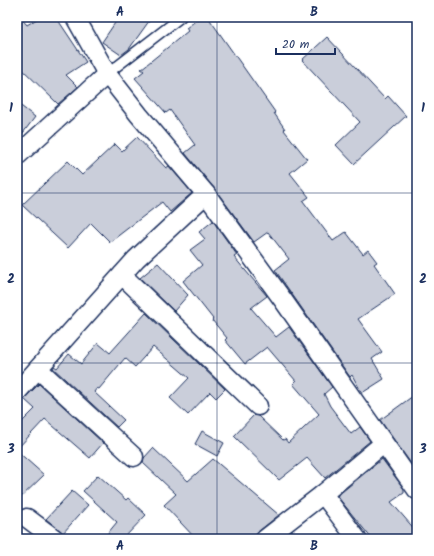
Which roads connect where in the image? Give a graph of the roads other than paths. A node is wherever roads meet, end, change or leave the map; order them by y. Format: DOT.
graph roads {
  1 [pos="75,17"];
  2 [pos="181,17"];
  3 [pos="108,74"];
  4 [pos="17,156"];
  5 [pos="206,194"];
  6 [pos="122,275"];
  7 [pos="38,369"];
  8 [pos="20,384"];
  9 [pos="258,406"];
  10 [pos="383,444"];
  11 [pos="134,457"];
  12 [pos="417,490"];
  13 [pos="323,494"];
  14 [pos="27,518"];
  15 [pos="55,539"];
  16 [pos="265,539"];
  17 [pos="357,539"];
  1 -- 3 [label="street"];
  2 -- 3 [label="lane"];
  3 -- 4 [label="street"];
  3 -- 5 [label="street"];
  5 -- 6 [label="street"];
  5 -- 10 [label="street"];
  6 -- 7 [label="street"];
  6 -- 9 [label="street"];
  7 -- 8 [label="street"];
  7 -- 11 [label="street"];
  10 -- 12 [label="street"];
  10 -- 13 [label="street"];
  13 -- 16 [label="street"];
  13 -- 17 [label="street"];
  14 -- 15 [label="street"];
}
